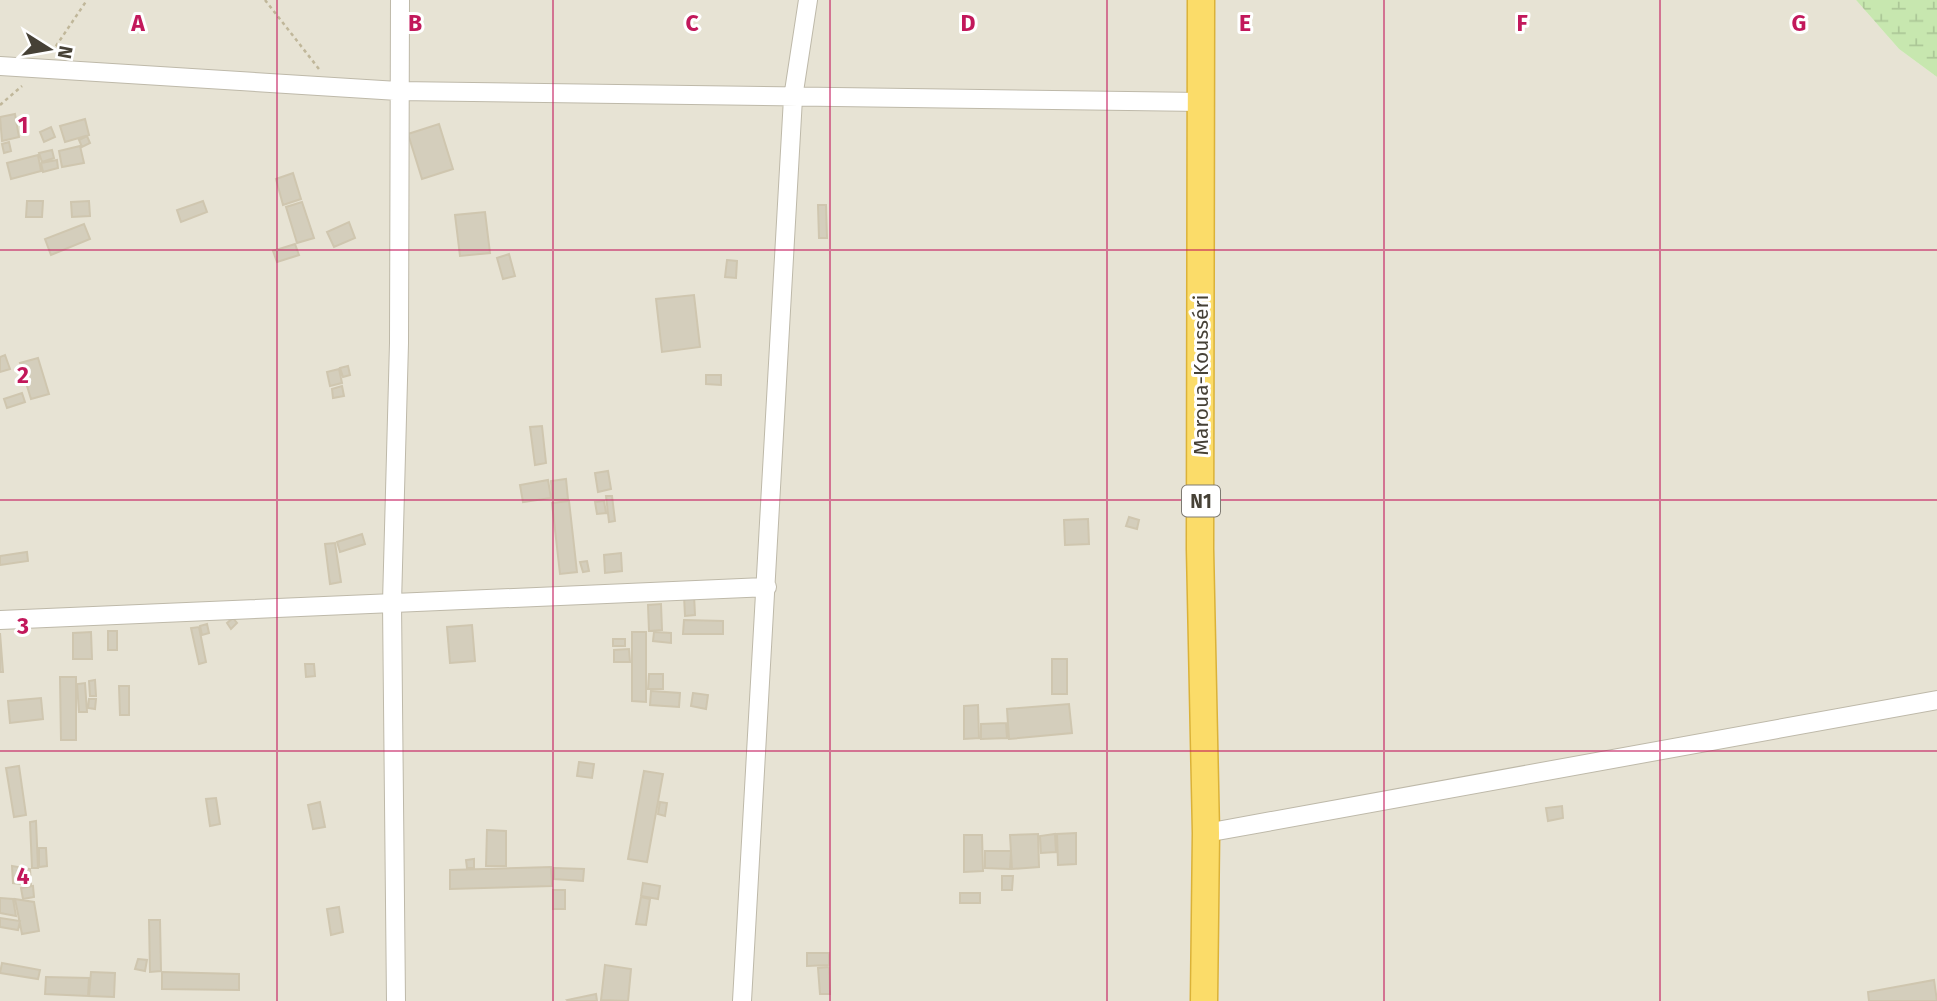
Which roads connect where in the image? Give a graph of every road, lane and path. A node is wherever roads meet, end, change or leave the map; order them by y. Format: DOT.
graph roads {
  1 [pos="265,0"];
  2 [pos="400,0"];
  3 [pos="808,0"];
  4 [pos="1201,0"];
  5 [pos="0,66"];
  6 [pos="333,87"];
  7 [pos="398,91"];
  8 [pos="793,98"];
  9 [pos="1202,102"];
  10 [pos="767,587"];
  11 [pos="392,603"];
  12 [pos="0,620"];
  13 [pos="1937,700"];
  14 [pos="1206,833"];
  15 [pos="396,1001"];
  16 [pos="742,1001"];
  17 [pos="1204,1001"];
  1 -- 6 [label="path"];
  2 -- 7 [label="street"];
  3 -- 8 [label="street"];
  4 -- 9 [label="highway, Maroua-Kousséri / N1"];
  5 -- 6 [label="street"];
  6 -- 7 [label="street"];
  7 -- 8 [label="street"];
  7 -- 11 [label="street"];
  8 -- 9 [label="street"];
  8 -- 10 [label="street"];
  9 -- 14 [label="highway, Maroua-Kousséri / N1"];
  10 -- 11 [label="street"];
  10 -- 16 [label="street"];
  11 -- 12 [label="street"];
  11 -- 15 [label="street"];
  13 -- 14 [label="street"];
  14 -- 17 [label="highway, Maroua-Kousséri / N1"];
}
